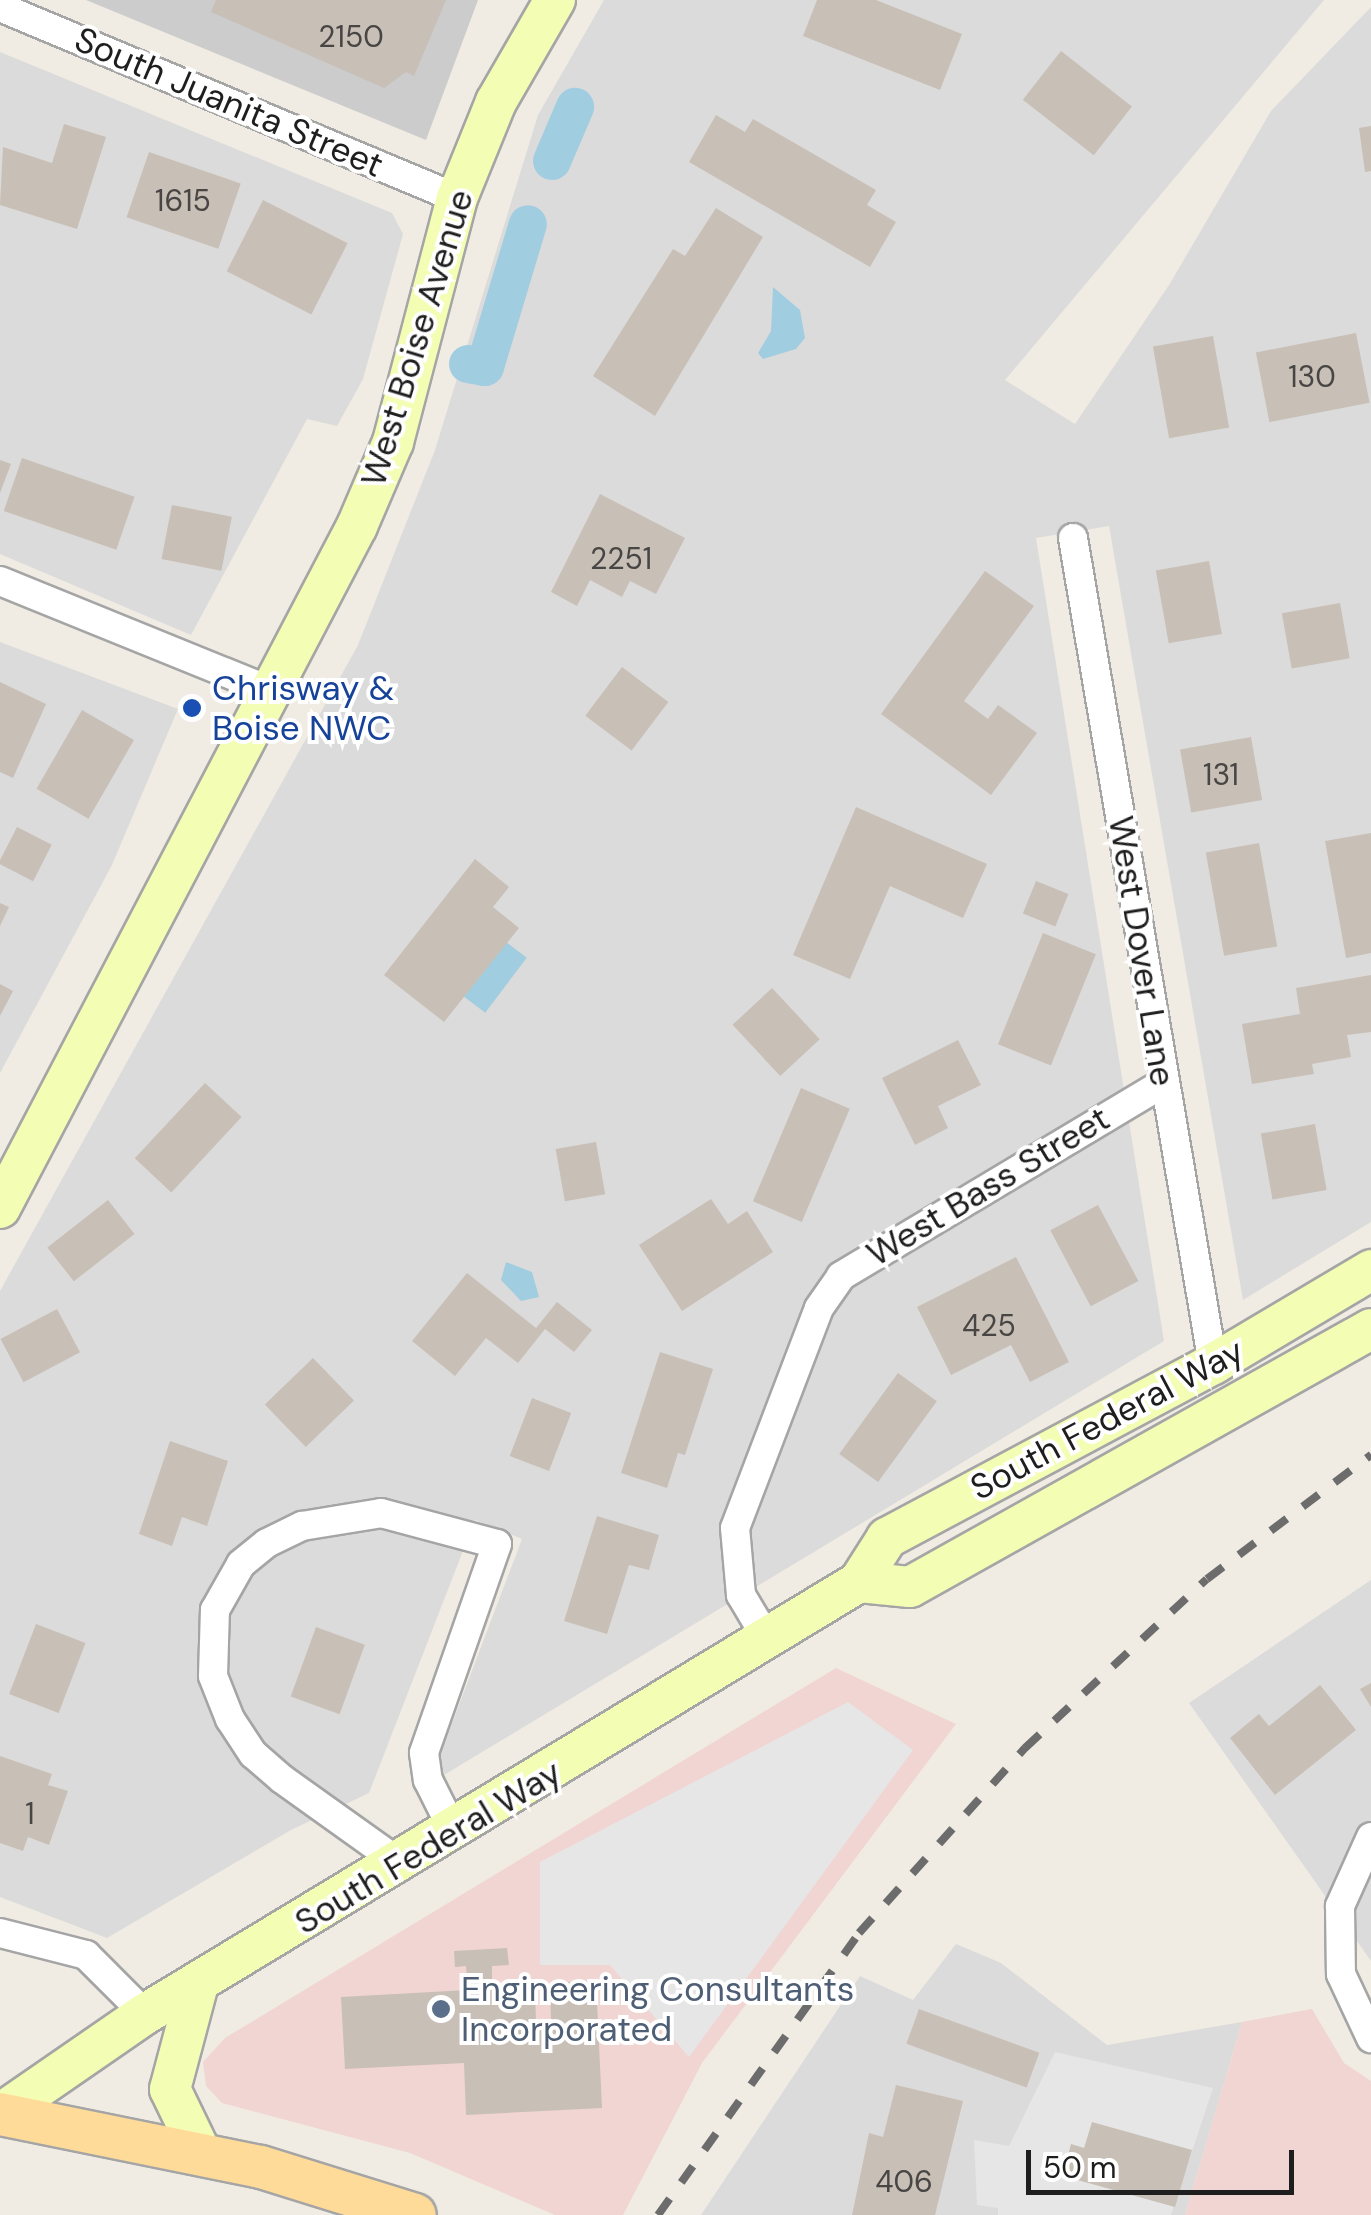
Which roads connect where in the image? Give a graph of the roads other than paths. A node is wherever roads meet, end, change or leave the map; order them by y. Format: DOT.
graph roads {
  1 [pos="554,0"];
  2 [pos="0,6"];
  3 [pos="457,198"];
  4 [pos="1073,538"];
  5 [pos="0,582"];
  6 [pos="273,692"];
  7 [pos="1163,1083"];
  8 [pos="0,1208"];
  9 [pos="1371,1270"];
  10 [pos="1371,1329"];
  11 [pos="1213,1364"];
  12 [pos="859,1582"];
  13 [pos="766,1637"];
  14 [pos="454,1832"];
  15 [pos="1371,1838"];
  16 [pos="401,1864"];
  17 [pos="0,1933"];
  18 [pos="198,1984"];
  19 [pos="145,2014"];
  20 [pos="1371,2038"];
  21 [pos="0,2114"];
  22 [pos="201,2154"];
  23 [pos="415,2215"];
  1 -- 3 [label="main road, West Boise Avenue"];
  2 -- 3 [label="street, South Juanita Street"];
  3 -- 6 [label="main road, West Boise Avenue"];
  4 -- 7 [label="street, West Dover Lane"];
  5 -- 6 [label="street"];
  6 -- 8 [label="main road, West Boise Avenue"];
  7 -- 11 [label="street, West Dover Lane"];
  7 -- 13 [label="street, West Bass Street"];
  9 -- 11 [label="main road, South Federal Way"];
  10 -- 12 [label="main road, South Federal Way"];
  11 -- 12 [label="main road, South Federal Way"];
  12 -- 13 [label="main road, South Federal Way"];
  13 -- 14 [label="main road, South Federal Way"];
  14 -- 16 [label="main road, South Federal Way"];
  14 -- 16 [label="street"];
  15 -- 20 [label="street"];
  16 -- 18 [label="main road, South Federal Way"];
  17 -- 19 [label="street"];
  18 -- 19 [label="main road, South Federal Way"];
  18 -- 22 [label="main road"];
  19 -- 21 [label="main road, South Federal Way"];
  21 -- 22 [label="main road"];
  22 -- 23 [label="main road"];
}
